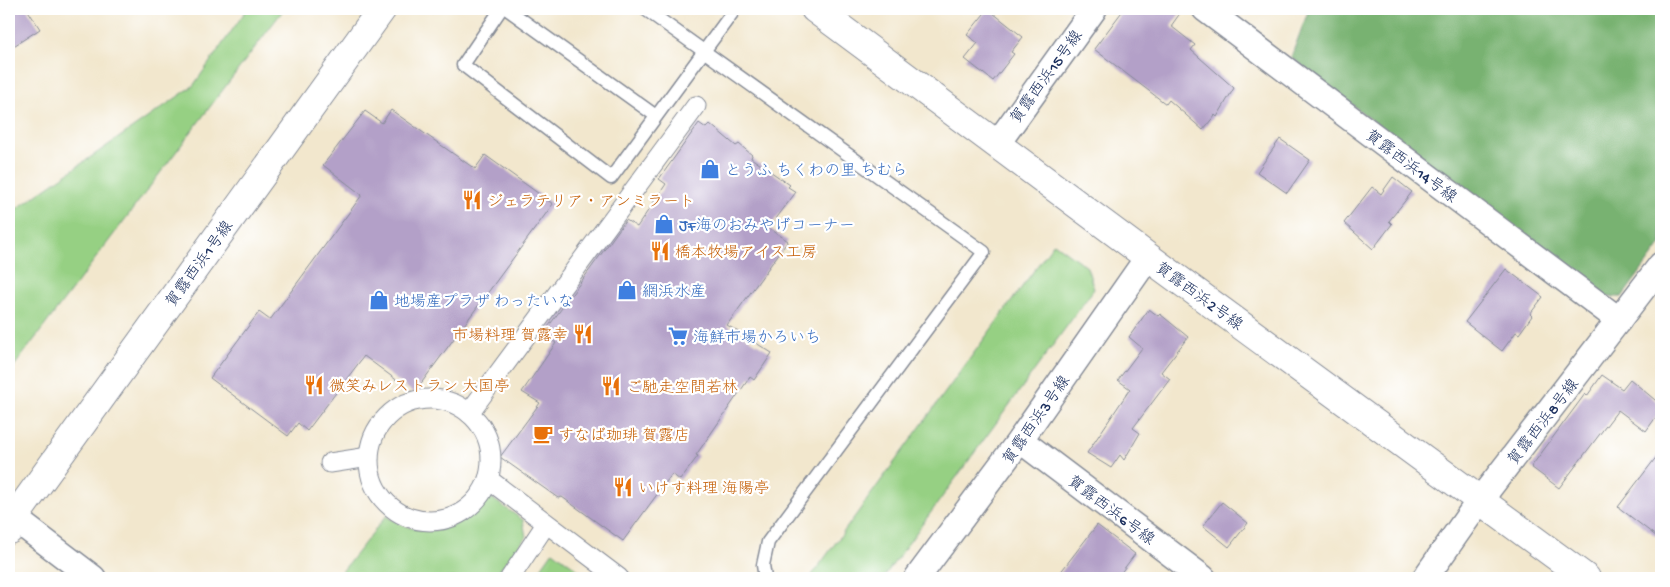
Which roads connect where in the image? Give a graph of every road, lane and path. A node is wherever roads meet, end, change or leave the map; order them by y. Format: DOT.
graph roads {
  1 [pos="382,9"];
  2 [pos="501,9"];
  3 [pos="507,9"];
  4 [pos="645,9"];
  5 [pos="734,9"];
  6 [pos="815,9"];
  7 [pos="1094,9"];
  8 [pos="1205,9"];
  9 [pos="704,52"];
  10 [pos="696,106"];
  11 [pos="656,116"];
  12 [pos="997,144"];
  13 [pos="1148,257"];
  14 [pos="1661,265"];
  15 [pos="1619,320"];
  16 [pos="469,412"];
  17 [pos="1020,440"];
  18 [pos="369,456"];
  19 [pos="330,463"];
  20 [pos="488,479"];
  21 [pos="1480,500"];
  22 [pos="11,524"];
  23 [pos="546,524"];
  24 [pos="1189,574"];
  25 [pos="93,578"];
  26 [pos="510,578"];
  27 [pos="619,578"];
  28 [pos="765,578"];
  29 [pos="917,578"];
  30 [pos="1425,578"];
  31 [pos="1586,578"];
  1 -- 22 [label="street, 賀露西浜1号線"];
  2 -- 11 [label="lane"];
  3 -- 11 [label="lane"];
  4 -- 9 [label="lane"];
  5 -- 9 [label="lane"];
  6 -- 12 [label="street, 賀露西浜2号線"];
  7 -- 12 [label="street, 賀露西浜15号線"];
  8 -- 15 [label="street, 賀露西浜14号線"];
  9 -- 11 [label="lane"];
  9 -- 28 [label="lane"];
  10 -- 16 [label="street"];
  12 -- 13 [label="street, 賀露西浜2号線"];
  13 -- 17 [label="street, 賀露西浜3号線"];
  13 -- 21 [label="street, 賀露西浜2号線"];
  14 -- 15 [label="street, 賀露西浜8号線"];
  15 -- 21 [label="street, 賀露西浜8号線"];
  16 -- 18 [label="street"];
  16 -- 20 [label="street"];
  17 -- 24 [label="street, 賀露西浜6号線"];
  17 -- 29 [label="street, 賀露西浜3号線"];
  18 -- 19 [label="street"];
  18 -- 20 [label="street"];
  20 -- 23 [label="street"];
  21 -- 30 [label="street, 賀露西浜8号線"];
  21 -- 31 [label="street, 賀露西浜2号線"];
  22 -- 25 [label="street"];
  23 -- 26 [label="street"];
  23 -- 27 [label="street"];
}
